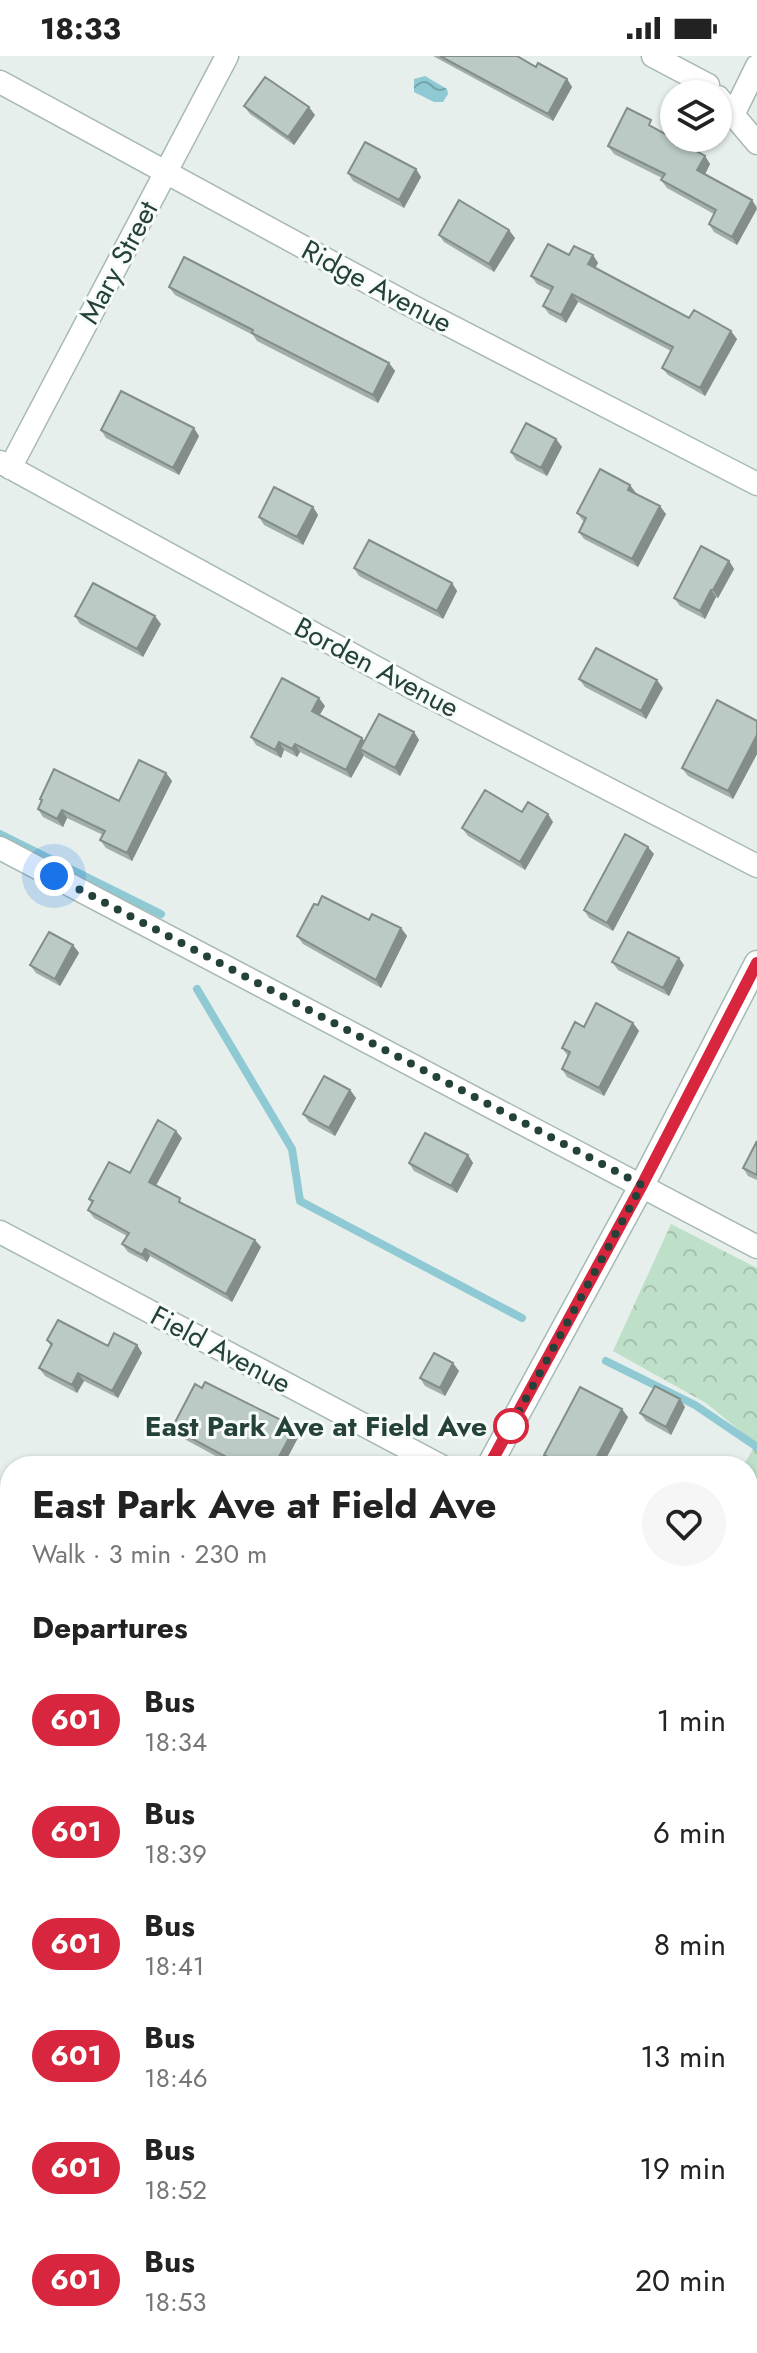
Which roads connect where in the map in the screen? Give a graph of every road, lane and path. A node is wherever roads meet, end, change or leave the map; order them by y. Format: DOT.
graph roads {
  1 [pos="227,56"];
  2 [pos="653,56"];
  3 [pos="684,56"];
  4 [pos="757,66"];
  5 [pos="694,80"];
  6 [pos="704,80"];
  7 [pos="0,82"];
  8 [pos="733,115"];
  9 [pos="757,143"];
  10 [pos="165,172"];
  11 [pos="5,465"];
  12 [pos="757,484"];
  13 [pos="0,848"];
  14 [pos="757,866"];
  15 [pos="757,963"];
  16 [pos="642,1185"];
  17 [pos="0,1232"];
  18 [pos="757,1247"];
  19 [pos="422,1456"];
  20 [pos="494,1456"];
  1 -- 10 [label="street, Mary Street"];
  2 -- 5 [label="street"];
  3 -- 6 [label="street"];
  4 -- 8 [label="street"];
  7 -- 10 [label="street, Ridge Avenue"];
  8 -- 9 [label="street"];
  10 -- 11 [label="street, Mary Street"];
  10 -- 12 [label="street, Ridge Avenue"];
  11 -- 14 [label="street, Borden Avenue"];
  13 -- 16 [label="street"];
  15 -- 16 [label="street"];
  16 -- 18 [label="street"];
  16 -- 20 [label="street"];
  17 -- 19 [label="street, Field Avenue"];
}
